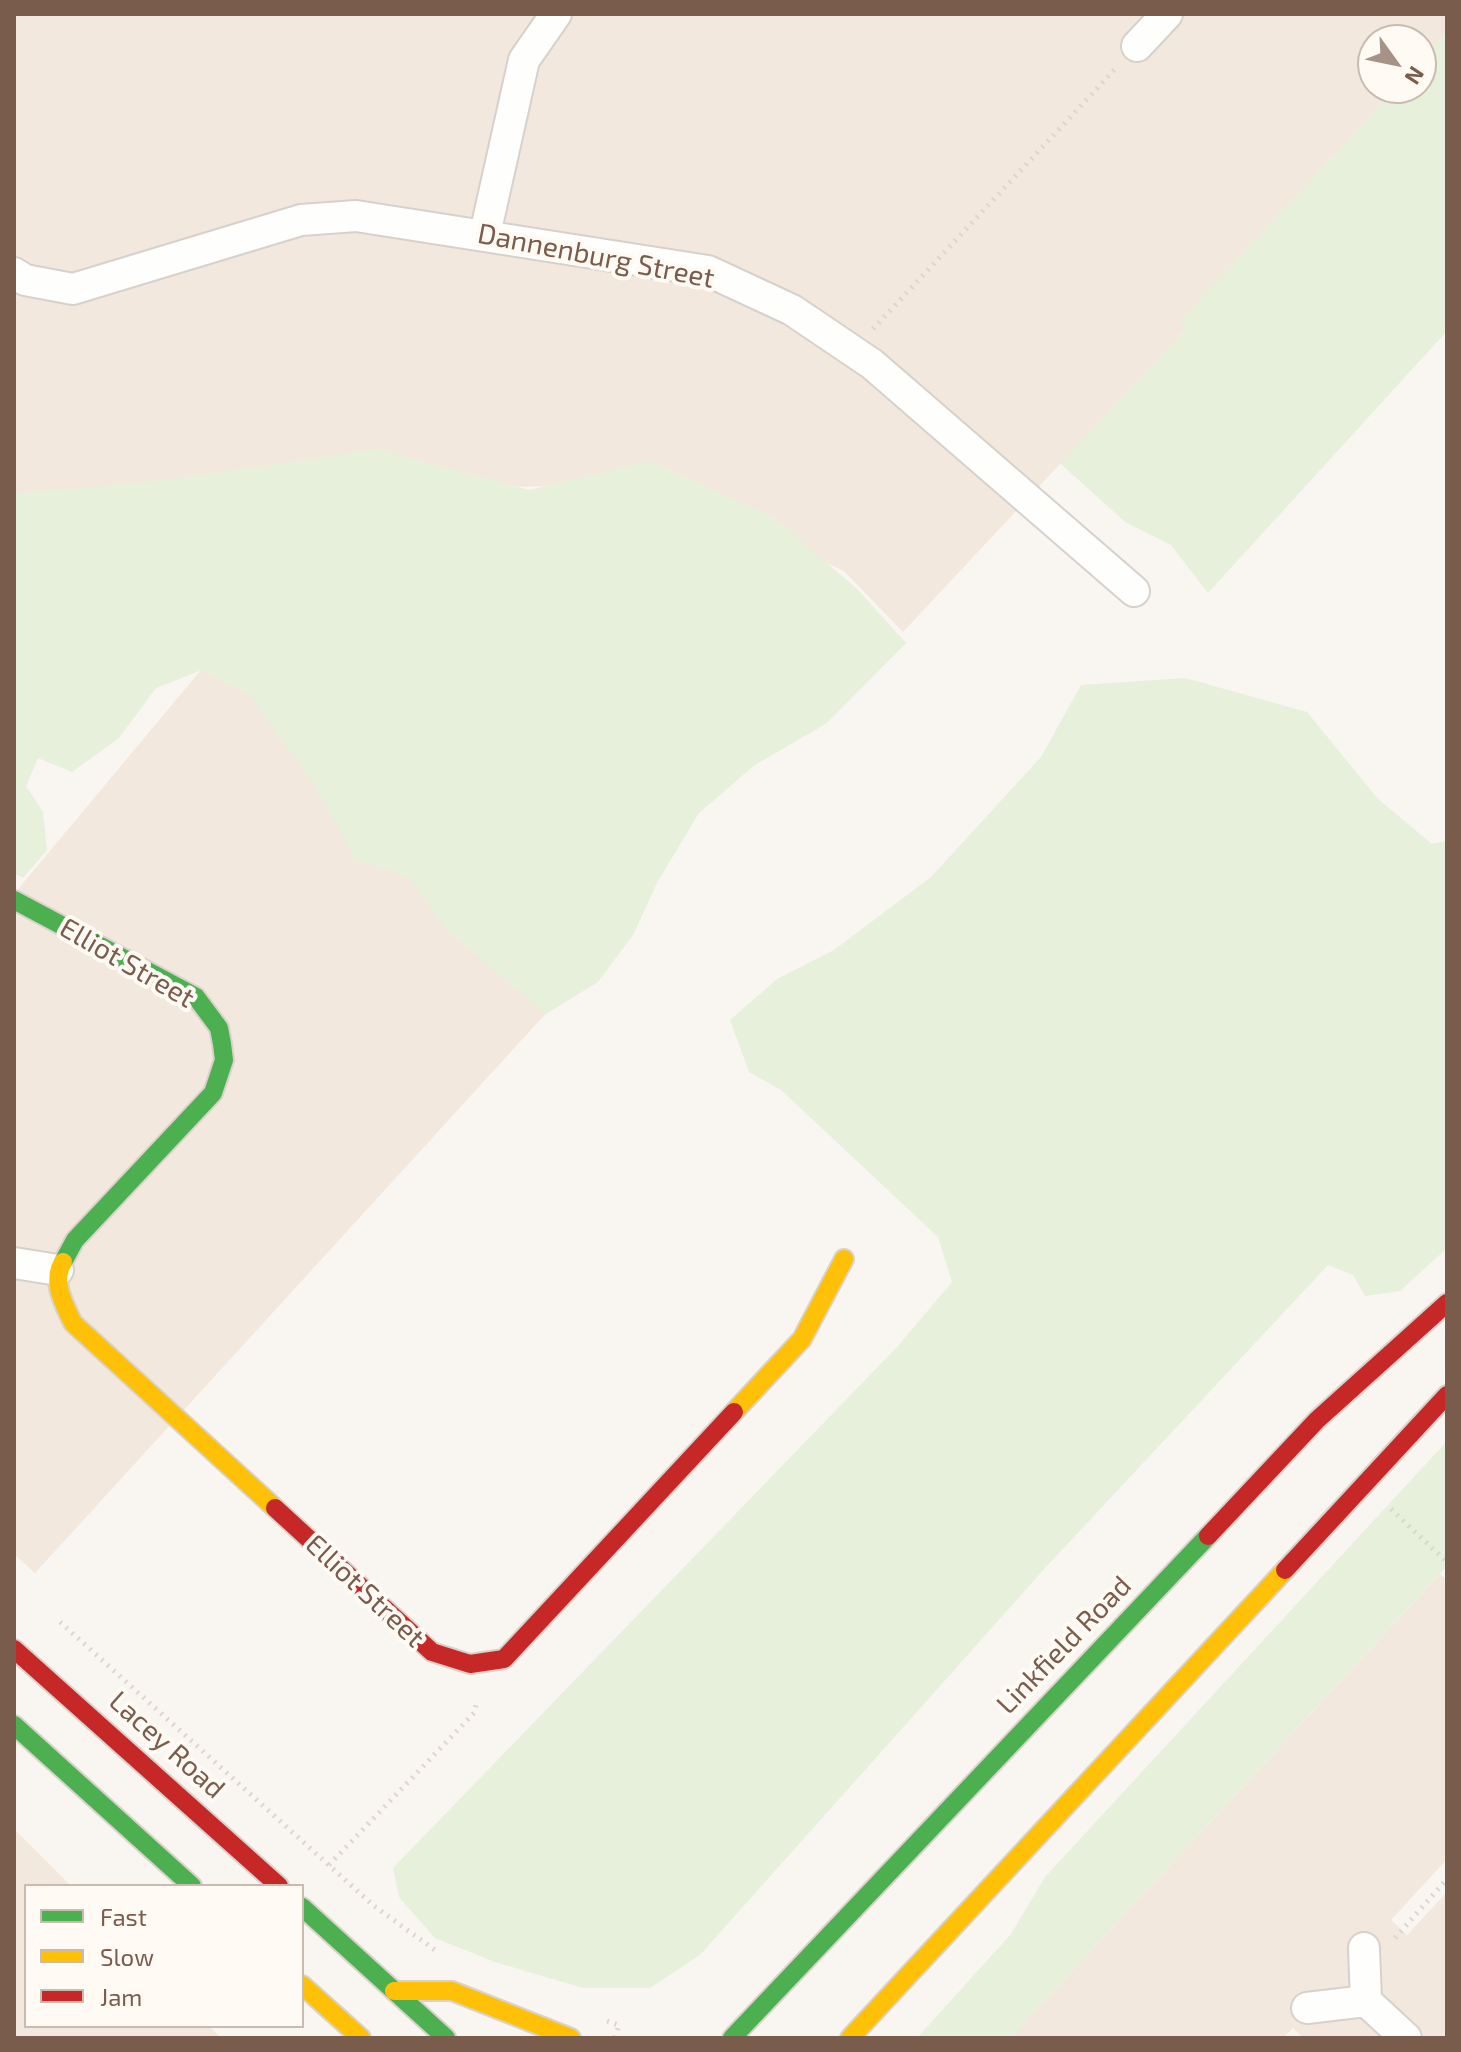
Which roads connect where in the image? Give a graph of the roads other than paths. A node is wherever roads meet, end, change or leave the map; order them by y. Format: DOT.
graph roads {
  1 [pos="556,14"];
  2 [pos="1167,14"];
  3 [pos="1137,46"];
  4 [pos="485,234"];
  5 [pos="14,273"];
  6 [pos="1134,591"];
  7 [pos="14,900"];
  8 [pos="844,1259"];
  9 [pos="14,1263"];
  10 [pos="58,1270"];
  11 [pos="1447,1303"];
  12 [pos="1447,1395"];
  13 [pos="14,1649"];
  14 [pos="14,1725"];
  15 [pos="190,1884"];
  16 [pos="277,1884"];
  17 [pos="304,1909"];
  18 [pos="1364,1948"];
  19 [pos="304,1987"];
  20 [pos="394,1991"];
  21 [pos="1366,2001"];
  22 [pos="1307,2008"];
  23 [pos="361,2038"];
  24 [pos="446,2038"];
  25 [pos="571,2038"];
  26 [pos="732,2038"];
  27 [pos="850,2038"];
  28 [pos="1406,2038"];
  1 -- 4 [label="street"];
  2 -- 3 [label="street"];
  4 -- 5 [label="street, Dannenburg Street"];
  4 -- 6 [label="street, Dannenburg Street"];
  7 -- 10 [label="street, Elliot Street"];
  8 -- 10 [label="street, Elliot Street"];
  9 -- 10 [label="street"];
  11 -- 26 [label="street, Linkfield Road"];
  12 -- 27 [label="street"];
  13 -- 16 [label="street, Lacey Road"];
  14 -- 15 [label="street"];
  17 -- 20 [label="street"];
  18 -- 21 [label="street"];
  19 -- 23 [label="street"];
  20 -- 24 [label="street"];
  20 -- 25 [label="street"];
  21 -- 22 [label="street"];
  21 -- 28 [label="street"];
}
